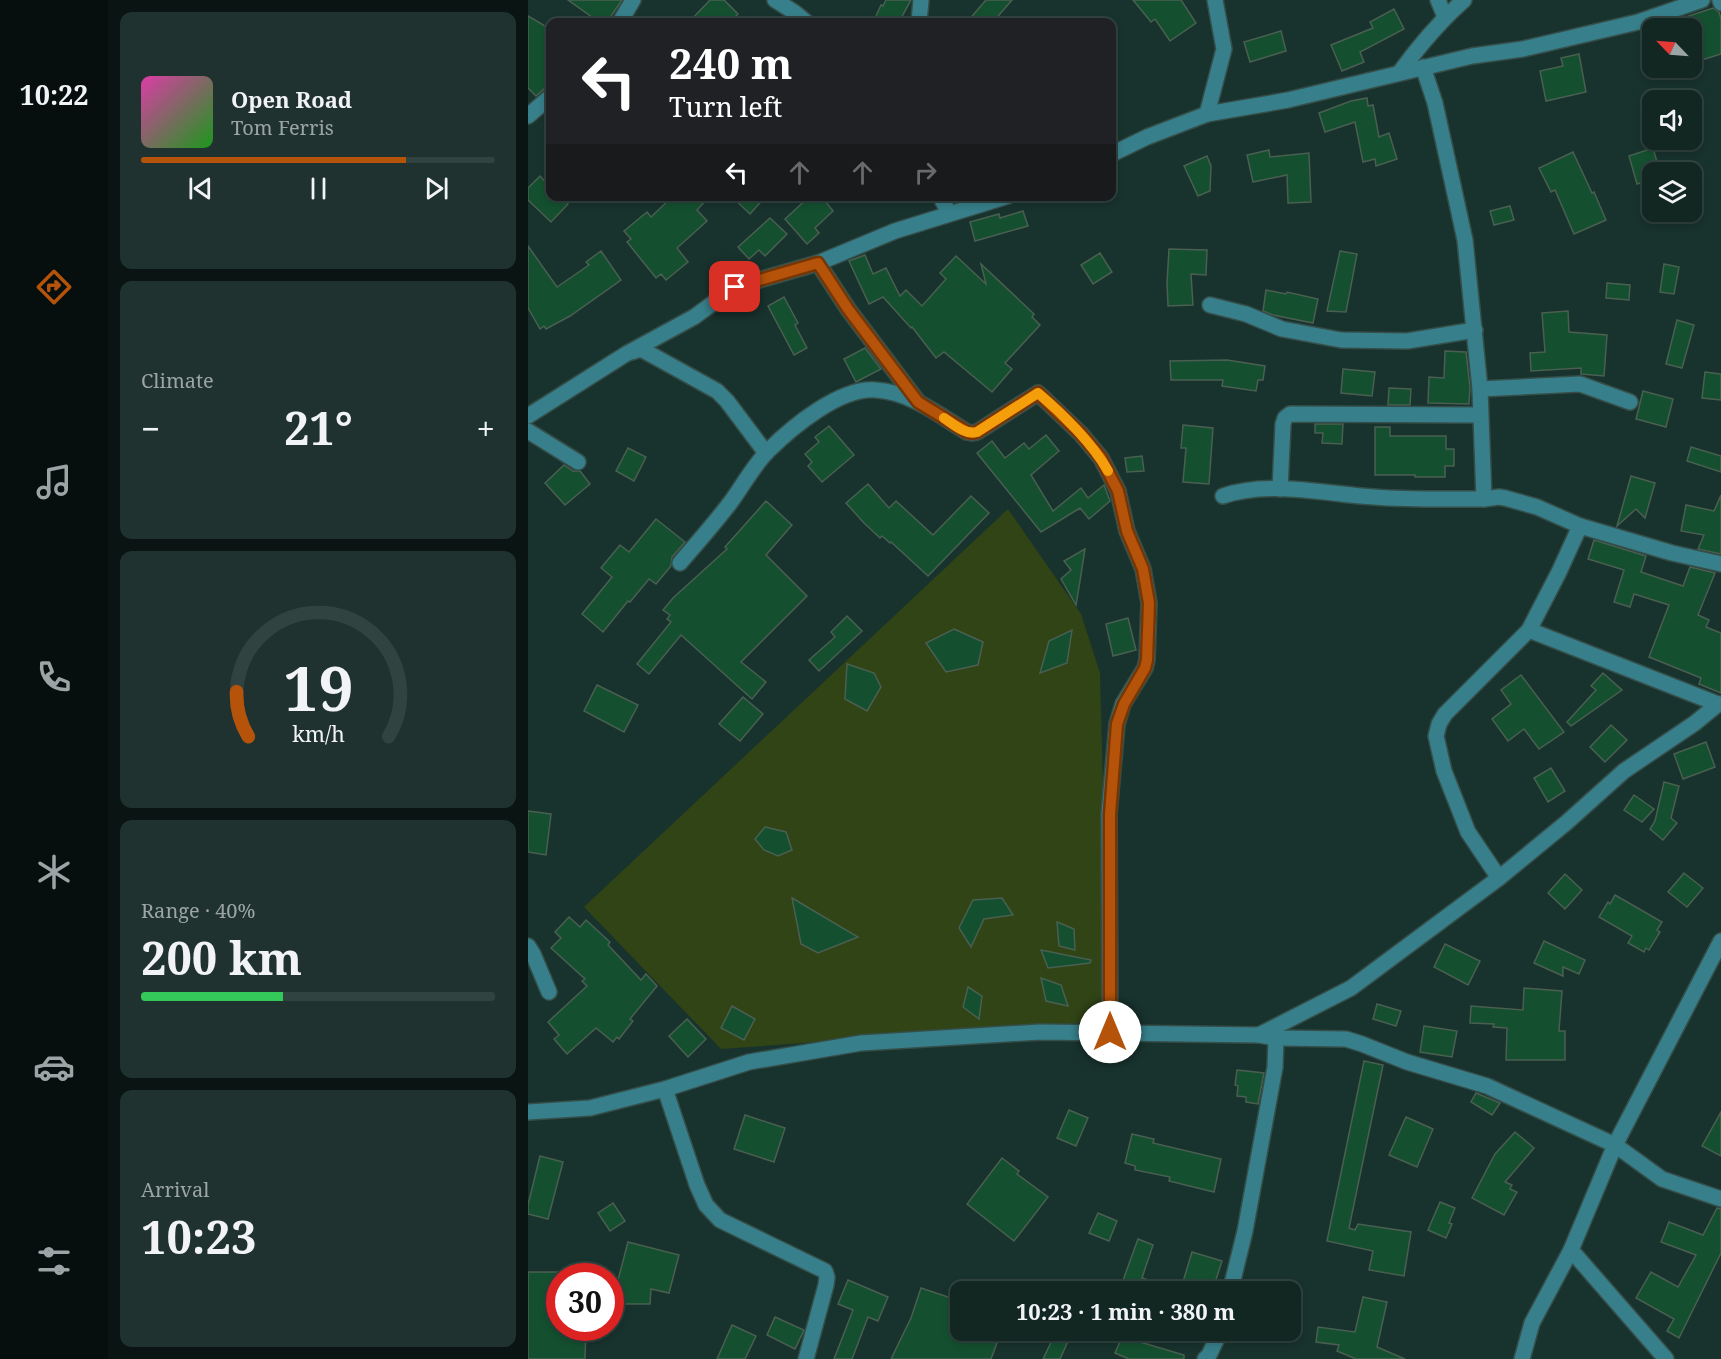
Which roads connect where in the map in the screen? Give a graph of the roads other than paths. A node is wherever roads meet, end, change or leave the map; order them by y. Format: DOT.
graph roads {
  1 [pos="633,0"];
  2 [pos="775,0"];
  3 [pos="921,0"];
  4 [pos="1215,0"];
  5 [pos="1438,0"];
  6 [pos="1464,0"];
  7 [pos="1702,0"];
  8 [pos="1444,17"];
  9 [pos="622,18"];
  10 [pos="801,18"];
  11 [pos="919,18"];
  12 [pos="1424,67"];
  13 [pos="1400,72"];
  14 [pos="546,100"];
  15 [pos="1208,114"];
  16 [pos="528,116"];
  17 [pos="1116,152"];
  18 [pos="943,201"];
  19 [pos="991,201"];
  20 [pos="949,213"];
  21 [pos="818,263"];
  22 [pos="1210,305"];
  23 [pos="1475,330"];
  24 [pos="626,354"];
  25 [pos="1480,390"];
  26 [pos="918,402"];
  27 [pos="1630,402"];
  28 [pos="1480,415"];
  29 [pos="528,416"];
  30 [pos="528,432"];
  31 [pos="766,453"];
  32 [pos="578,462"];
  33 [pos="1280,489"];
  34 [pos="1223,496"];
  35 [pos="1484,499"];
  36 [pos="1580,526"];
  37 [pos="681,563"];
  38 [pos="1721,564"];
  39 [pos="1529,630"];
  40 [pos="1720,704"];
  41 [pos="1499,878"];
  42 [pos="1721,941"];
  43 [pos="528,946"];
  44 [pos="549,992"];
  45 [pos="1110,1032"];
  46 [pos="1259,1035"];
  47 [pos="1276,1038"];
  48 [pos="665,1089"];
  49 [pos="528,1112"];
  50 [pos="1615,1145"];
  51 [pos="1721,1199"];
  52 [pos="1571,1250"];
  53 [pos="1233,1281"];
  54 [pos="1216,1341"];
  55 [pos="806,1359"];
  56 [pos="1205,1359"];
  57 [pos="1522,1359"];
  58 [pos="1666,1359"];
  1 -- 9 [label="street"];
  2 -- 10 [label="street"];
  3 -- 11 [label="street"];
  4 -- 15 [label="street"];
  5 -- 8 [label="street"];
  6 -- 8 [label="street"];
  7 -- 12 [label="street"];
  8 -- 13 [label="street"];
  12 -- 13 [label="street"];
  12 -- 23 [label="street"];
  13 -- 15 [label="street"];
  14 -- 16 [label="street"];
  15 -- 17 [label="street"];
  18 -- 20 [label="street"];
  19 -- 20 [label="street"];
  20 -- 21 [label="street"];
  21 -- 24 [label="street"];
  21 -- 26 [label="street"];
  22 -- 23 [label="street"];
  23 -- 25 [label="street"];
  24 -- 29 [label="street"];
  24 -- 31 [label="street"];
  25 -- 27 [label="street"];
  25 -- 28 [label="street"];
  26 -- 31 [label="street"];
  26 -- 45 [label="street"];
  28 -- 33 [label="street"];
  28 -- 35 [label="street"];
  30 -- 32 [label="street"];
  31 -- 37 [label="street"];
  33 -- 34 [label="street"];
  33 -- 35 [label="street"];
  35 -- 36 [label="street"];
  36 -- 38 [label="street"];
  36 -- 39 [label="street"];
  39 -- 40 [label="street"];
  39 -- 41 [label="street"];
  40 -- 41 [label="street"];
  41 -- 46 [label="street"];
  42 -- 50 [label="street"];
  43 -- 44 [label="street"];
  45 -- 46 [label="street"];
  45 -- 48 [label="street"];
  46 -- 47 [label="street"];
  47 -- 50 [label="street"];
  47 -- 53 [label="street"];
  48 -- 49 [label="street"];
  48 -- 55 [label="street"];
  50 -- 51 [label="street"];
  50 -- 52 [label="street"];
  52 -- 57 [label="street"];
  52 -- 58 [label="street"];
  54 -- 56 [label="street"];
}
